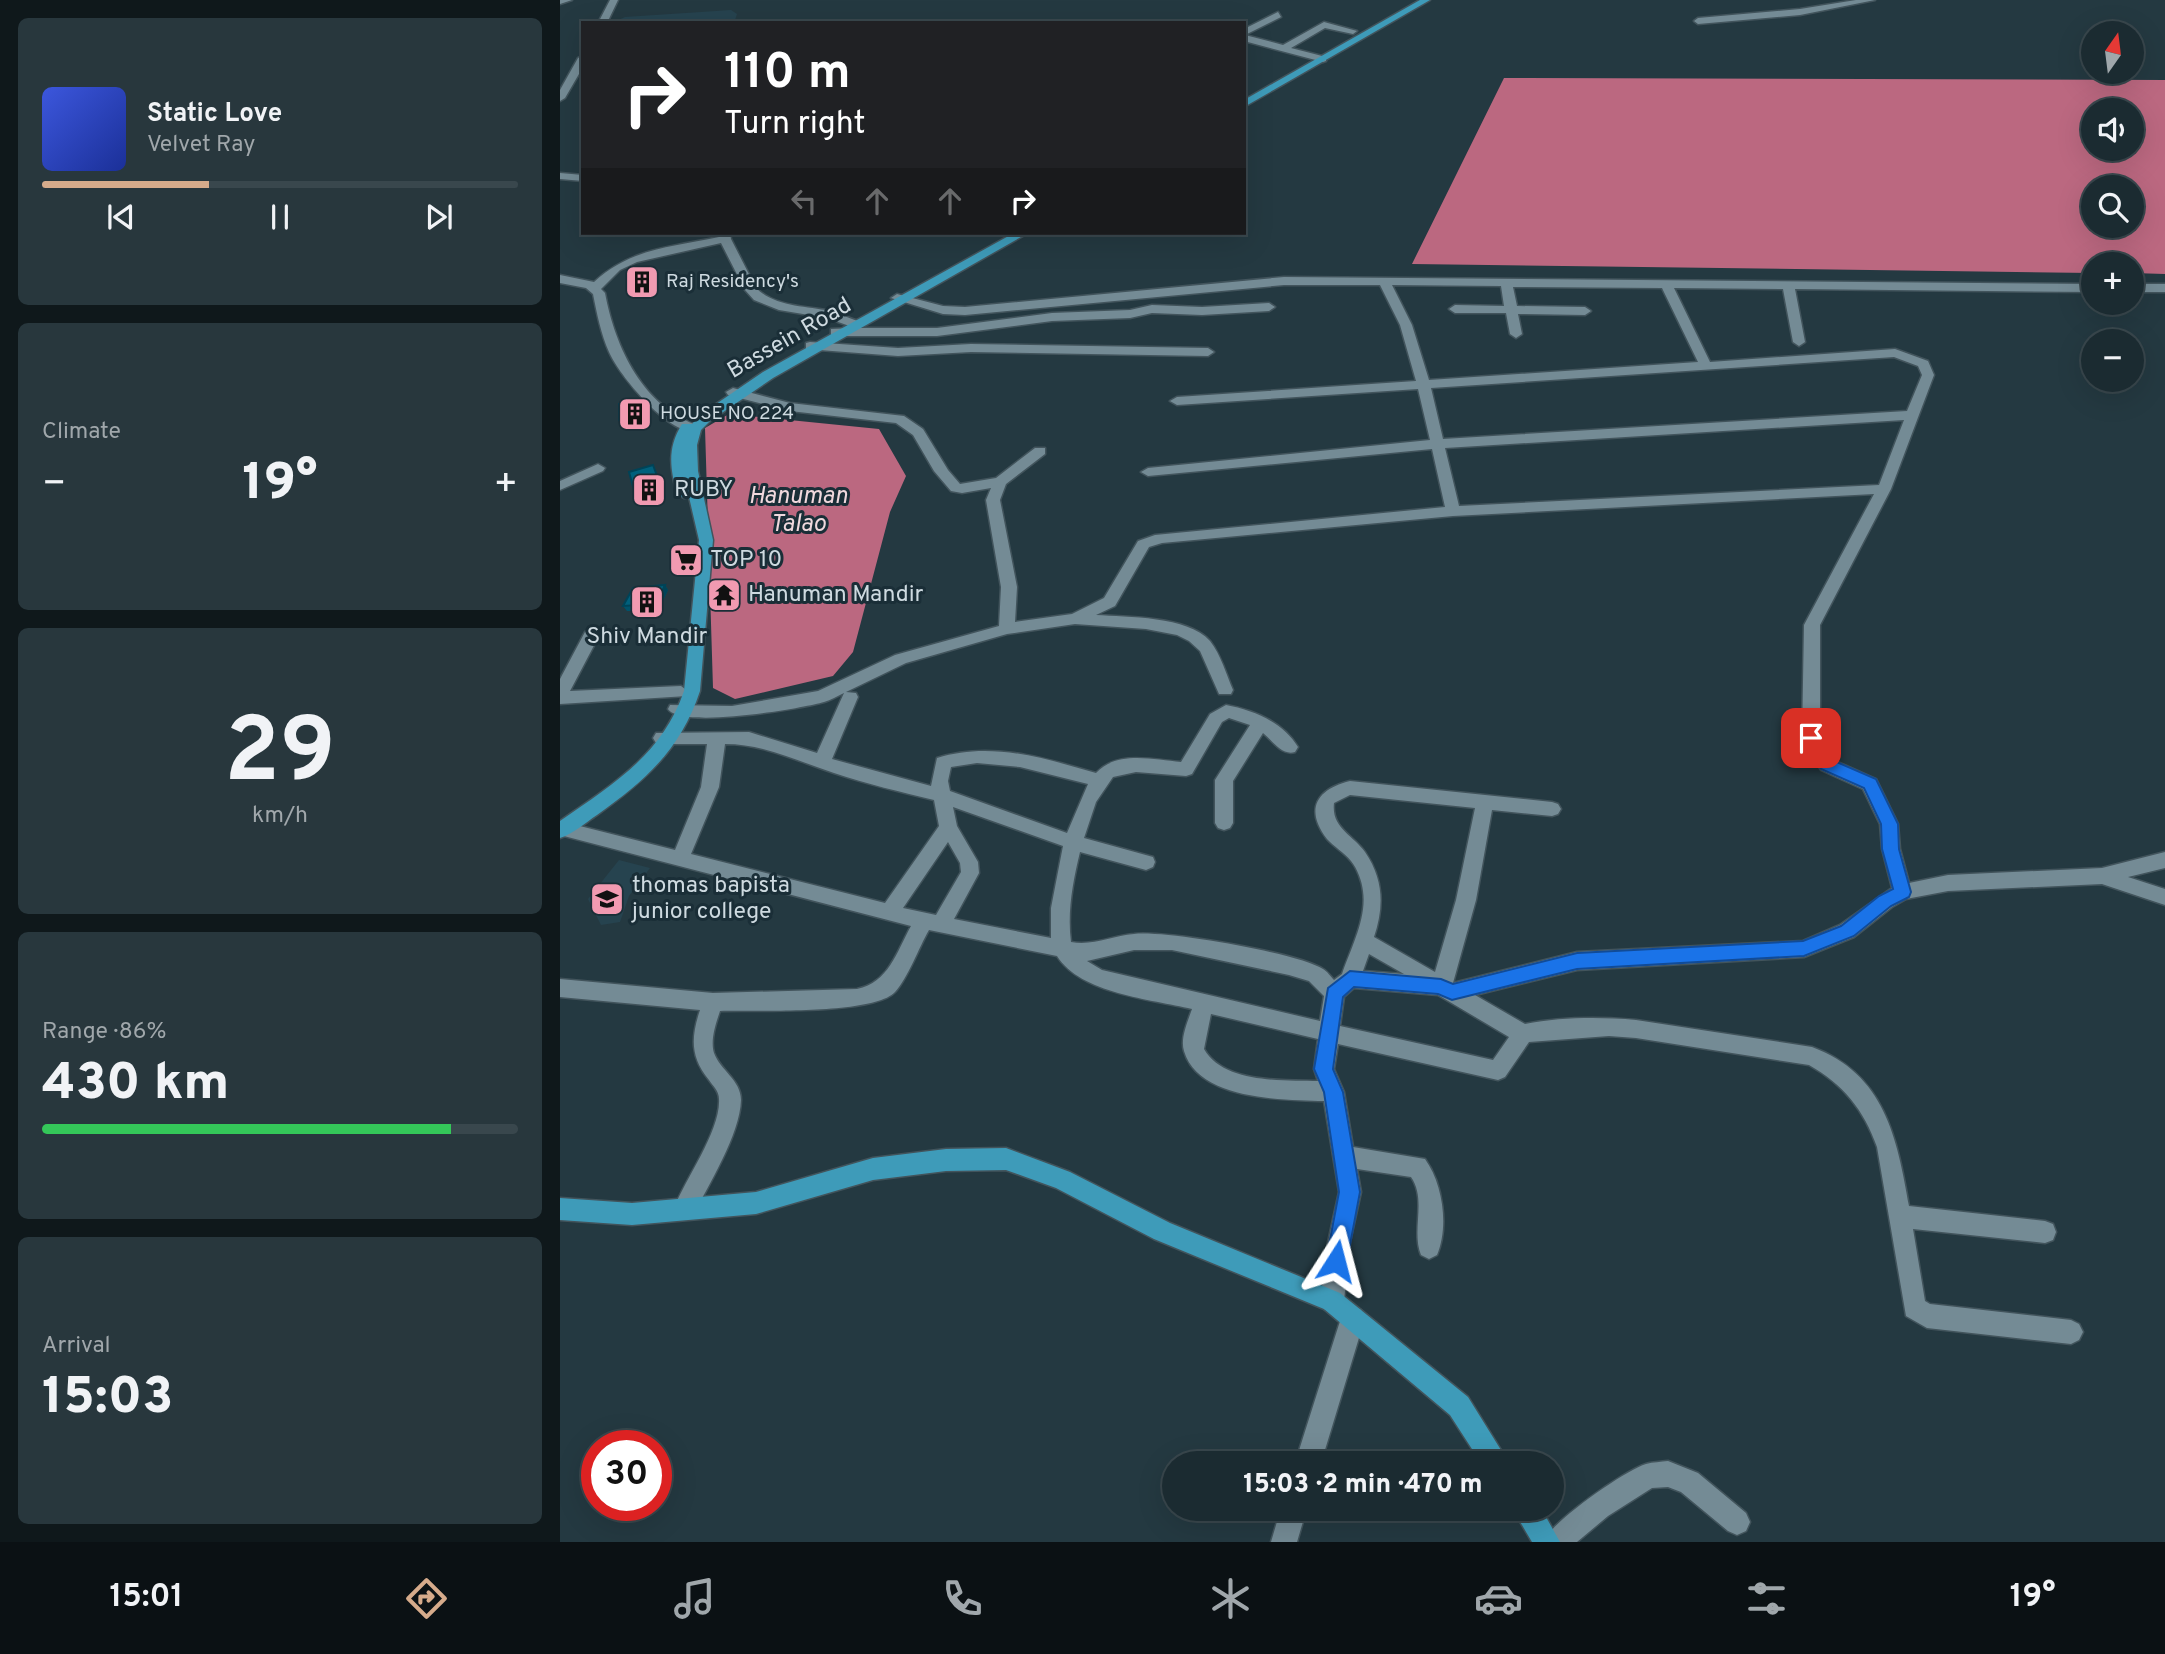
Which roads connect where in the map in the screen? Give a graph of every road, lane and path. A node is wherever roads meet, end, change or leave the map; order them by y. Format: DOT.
graph roads {
  1 [pos="568,0"];
  2 [pos="614,0"];
  3 [pos="1407,0"];
  4 [pos="1426,0"];
  5 [pos="1871,0"];
  6 [pos="560,1"];
  7 [pos="1278,15"];
  8 [pos="602,21"];
  9 [pos="1698,21"];
  10 [pos="1353,31"];
  11 [pos="1246,35"];
  12 [pos="1246,37"];
  13 [pos="1283,49"];
  14 [pos="1309,56"];
  15 [pos="1323,59"];
  16 [pos="581,62"];
  17 [pos="1246,92"];
  18 [pos="560,99"];
  19 [pos="1246,103"];
  20 [pos="560,176"];
  21 [pos="581,178"];
  22 [pos="1007,235"];
  23 [pos="1018,235"];
  24 [pos="725,236"];
  25 [pos="560,279"];
  26 [pos="1384,282"];
  27 [pos="1506,283"];
  28 [pos="1665,283"];
  29 [pos="1788,285"];
  30 [pos="2081,288"];
  31 [pos="2144,288"];
  32 [pos="2165,288"];
  33 [pos="594,289"];
  34 [pos="900,299"];
  35 [pos="927,306"];
  36 [pos="1269,307"];
  37 [pos="1455,309"];
  38 [pos="1510,310"];
  39 [pos="1585,311"];
  40 [pos="847,328"];
  41 [pos="894,333"];
  42 [pos="1516,334"];
  43 [pos="1798,342"];
  44 [pos="814,346"];
  45 [pos="1208,352"];
  46 [pos="1706,366"];
  47 [pos="1424,385"];
  48 [pos="736,393"];
  49 [pos="1177,401"];
  50 [pos="1913,415"];
  51 [pos="691,428"];
  52 [pos="1436,444"];
  53 [pos="1040,451"];
  54 [pos="598,468"];
  55 [pos="1148,472"];
  56 [pos="1000,482"];
  57 [pos="560,486"];
  58 [pos="1884,489"];
  59 [pos="1453,511"];
  60 [pos="1075,619"];
  61 [pos="1007,629"];
  62 [pos="591,636"];
  63 [pos="1225,690"];
  64 [pos="681,692"];
  65 [pos="560,696"];
  66 [pos="850,697"];
  67 [pos="682,710"];
  68 [pos="1260,723"];
  69 [pos="668,738"];
  70 [pos="716,739"];
  71 [pos="1289,747"];
  72 [pos="822,762"];
  73 [pos="1098,780"];
  74 [pos="943,796"];
  75 [pos="1485,802"];
  76 [pos="1552,809"];
  77 [pos="1224,823"];
  78 [pos="561,827"];
  79 [pos="948,827"];
  80 [pos="1072,842"];
  81 [pos="678,860"];
  82 [pos="2165,860"];
  83 [pos="1146,862"];
  84 [pos="2102,876"];
  85 [pos="1902,892"];
  86 [pos="2165,897"];
  87 [pos="889,913"];
  88 [pos="932,923"];
  89 [pos="1364,941"];
  90 [pos="1062,948"];
  91 [pos="1342,986"];
  92 [pos="560,988"];
  93 [pos="1446,989"];
  94 [pos="713,1002"];
  95 [pos="1204,1003"];
  96 [pos="1328,1033"];
  97 [pos="1523,1034"];
  98 [pos="1333,1092"];
  99 [pos="1344,1156"];
  100 [pos="685,1208"];
  101 [pos="560,1209"];
  102 [pos="1899,1216"];
  103 [pos="2045,1232"];
  104 [pos="1429,1247"];
  105 [pos="1332,1301"];
  106 [pos="1353,1318"];
  107 [pos="2071,1332"];
  108 [pos="1312,1451"];
  109 [pos="1488,1451"];
  110 [pos="1290,1521"];
  111 [pos="1533,1521"];
  112 [pos="1737,1522"];
  113 [pos="1284,1542"];
  114 [pos="1547,1542"];
  115 [pos="1556,1542"];
  1 -- 6 [label="street"];
  2 -- 8 [label="street"];
  3 -- 10 [label="main road"];
  4 -- 15 [label="main road"];
  5 -- 9 [label="street"];
  7 -- 11 [label="street"];
  10 -- 13 [label="street"];
  10 -- 14 [label="main road"];
  12 -- 13 [label="street"];
  13 -- 14 [label="street"];
  14 -- 15 [label="street"];
  14 -- 17 [label="main road"];
  15 -- 19 [label="main road"];
  16 -- 18 [label="street"];
  20 -- 21 [label="street"];
  22 -- 34 [label="main road, Bassein Road"];
  23 -- 34 [label="main road, Bassein Road"];
  24 -- 33 [label="street"];
  24 -- 40 [label="street"];
  25 -- 33 [label="street"];
  26 -- 27 [label="street"];
  26 -- 35 [label="street"];
  26 -- 47 [label="street"];
  27 -- 28 [label="street"];
  27 -- 38 [label="street"];
  28 -- 29 [label="street"];
  28 -- 46 [label="street"];
  29 -- 30 [label="street"];
  29 -- 43 [label="street"];
  31 -- 32 [label="street"];
  33 -- 51 [label="street"];
  34 -- 35 [label="street"];
  34 -- 40 [label="main road, Bassein Road"];
  35 -- 41 [label="street"];
  36 -- 41 [label="street"];
  37 -- 38 [label="street"];
  38 -- 39 [label="street"];
  38 -- 42 [label="street"];
  40 -- 41 [label="street"];
  40 -- 44 [label="main road, Bassein Road"];
  44 -- 45 [label="street"];
  44 -- 48 [label="main road, Bassein Road"];
  46 -- 47 [label="street"];
  46 -- 50 [label="street"];
  47 -- 49 [label="street"];
  47 -- 52 [label="street"];
  48 -- 51 [label="main road, Bassein Road"];
  48 -- 56 [label="street"];
  50 -- 52 [label="street"];
  50 -- 58 [label="street"];
  51 -- 64 [label="main road"];
  51 -- 67 [label="main road"];
  52 -- 55 [label="street"];
  52 -- 59 [label="street"];
  53 -- 56 [label="street"];
  54 -- 57 [label="street"];
  56 -- 61 [label="street"];
  58 -- 59 [label="street"];
  58 -- 85 [label="street"];
  59 -- 60 [label="street"];
  60 -- 61 [label="street"];
  60 -- 63 [label="street"];
  61 -- 67 [label="street"];
  62 -- 65 [label="street"];
  64 -- 65 [label="street"];
  64 -- 67 [label="main road"];
  66 -- 72 [label="street"];
  67 -- 69 [label="main road"];
  68 -- 71 [label="street"];
  68 -- 73 [label="street"];
  68 -- 77 [label="street"];
  69 -- 70 [label="street"];
  69 -- 78 [label="main road"];
  70 -- 72 [label="street"];
  70 -- 81 [label="street"];
  72 -- 74 [label="street"];
  73 -- 74 [label="street"];
  73 -- 80 [label="street"];
  74 -- 79 [label="street"];
  74 -- 80 [label="street"];
  75 -- 76 [label="street"];
  75 -- 89 [label="street"];
  75 -- 93 [label="street"];
  78 -- 81 [label="street"];
  79 -- 87 [label="street"];
  79 -- 88 [label="street"];
  80 -- 83 [label="street"];
  80 -- 90 [label="street"];
  81 -- 87 [label="street"];
  82 -- 84 [label="street"];
  84 -- 85 [label="street"];
  84 -- 86 [label="street"];
  85 -- 93 [label="street"];
  87 -- 88 [label="street"];
  88 -- 90 [label="street"];
  88 -- 94 [label="street"];
  89 -- 91 [label="street"];
  89 -- 93 [label="street"];
  90 -- 91 [label="street"];
  90 -- 95 [label="street"];
  91 -- 93 [label="street"];
  91 -- 96 [label="street"];
  92 -- 94 [label="street"];
  93 -- 97 [label="street"];
  94 -- 100 [label="street"];
  95 -- 96 [label="street"];
  95 -- 98 [label="street"];
  96 -- 97 [label="street"];
  96 -- 98 [label="street"];
  97 -- 102 [label="street"];
  98 -- 99 [label="street"];
  99 -- 104 [label="street"];
  99 -- 105 [label="street"];
  100 -- 101 [label="main road"];
  100 -- 105 [label="main road"];
  102 -- 103 [label="street"];
  102 -- 107 [label="street"];
  105 -- 106 [label="main road"];
  106 -- 108 [label="street"];
  106 -- 109 [label="main road"];
  110 -- 113 [label="street"];
  111 -- 114 [label="main road"];
  112 -- 115 [label="street"];
}
